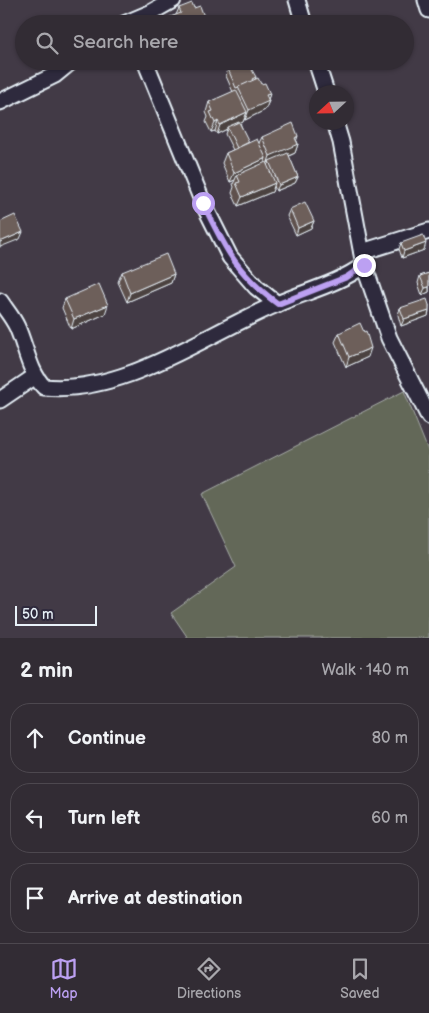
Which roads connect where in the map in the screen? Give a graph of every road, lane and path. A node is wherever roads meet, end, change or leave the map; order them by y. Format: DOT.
graph roads {
  1 [pos="174,0"];
  2 [pos="297,0"];
  3 [pos="426,0"];
  4 [pos="429,10"];
  5 [pos="154,15"];
  6 [pos="301,15"];
  7 [pos="60,70"];
  8 [pos="149,70"];
  9 [pos="319,70"];
  10 [pos="324,85"];
  11 [pos="0,102"];
  12 [pos="337,130"];
  13 [pos="429,231"];
  14 [pos="363,258"];
  15 [pos="0,301"];
  16 [pos="278,304"];
  17 [pos="34,377"];
  18 [pos="0,400"];
  19 [pos="429,417"];
  1 -- 5 [label="street"];
  2 -- 6 [label="street"];
  3 -- 4 [label="street"];
  7 -- 11 [label="street"];
  8 -- 16 [label="street"];
  9 -- 10 [label="street"];
  12 -- 14 [label="street"];
  13 -- 14 [label="street"];
  14 -- 16 [label="street"];
  14 -- 19 [label="street"];
  15 -- 17 [label="street"];
  16 -- 17 [label="street"];
  17 -- 18 [label="street"];
}
